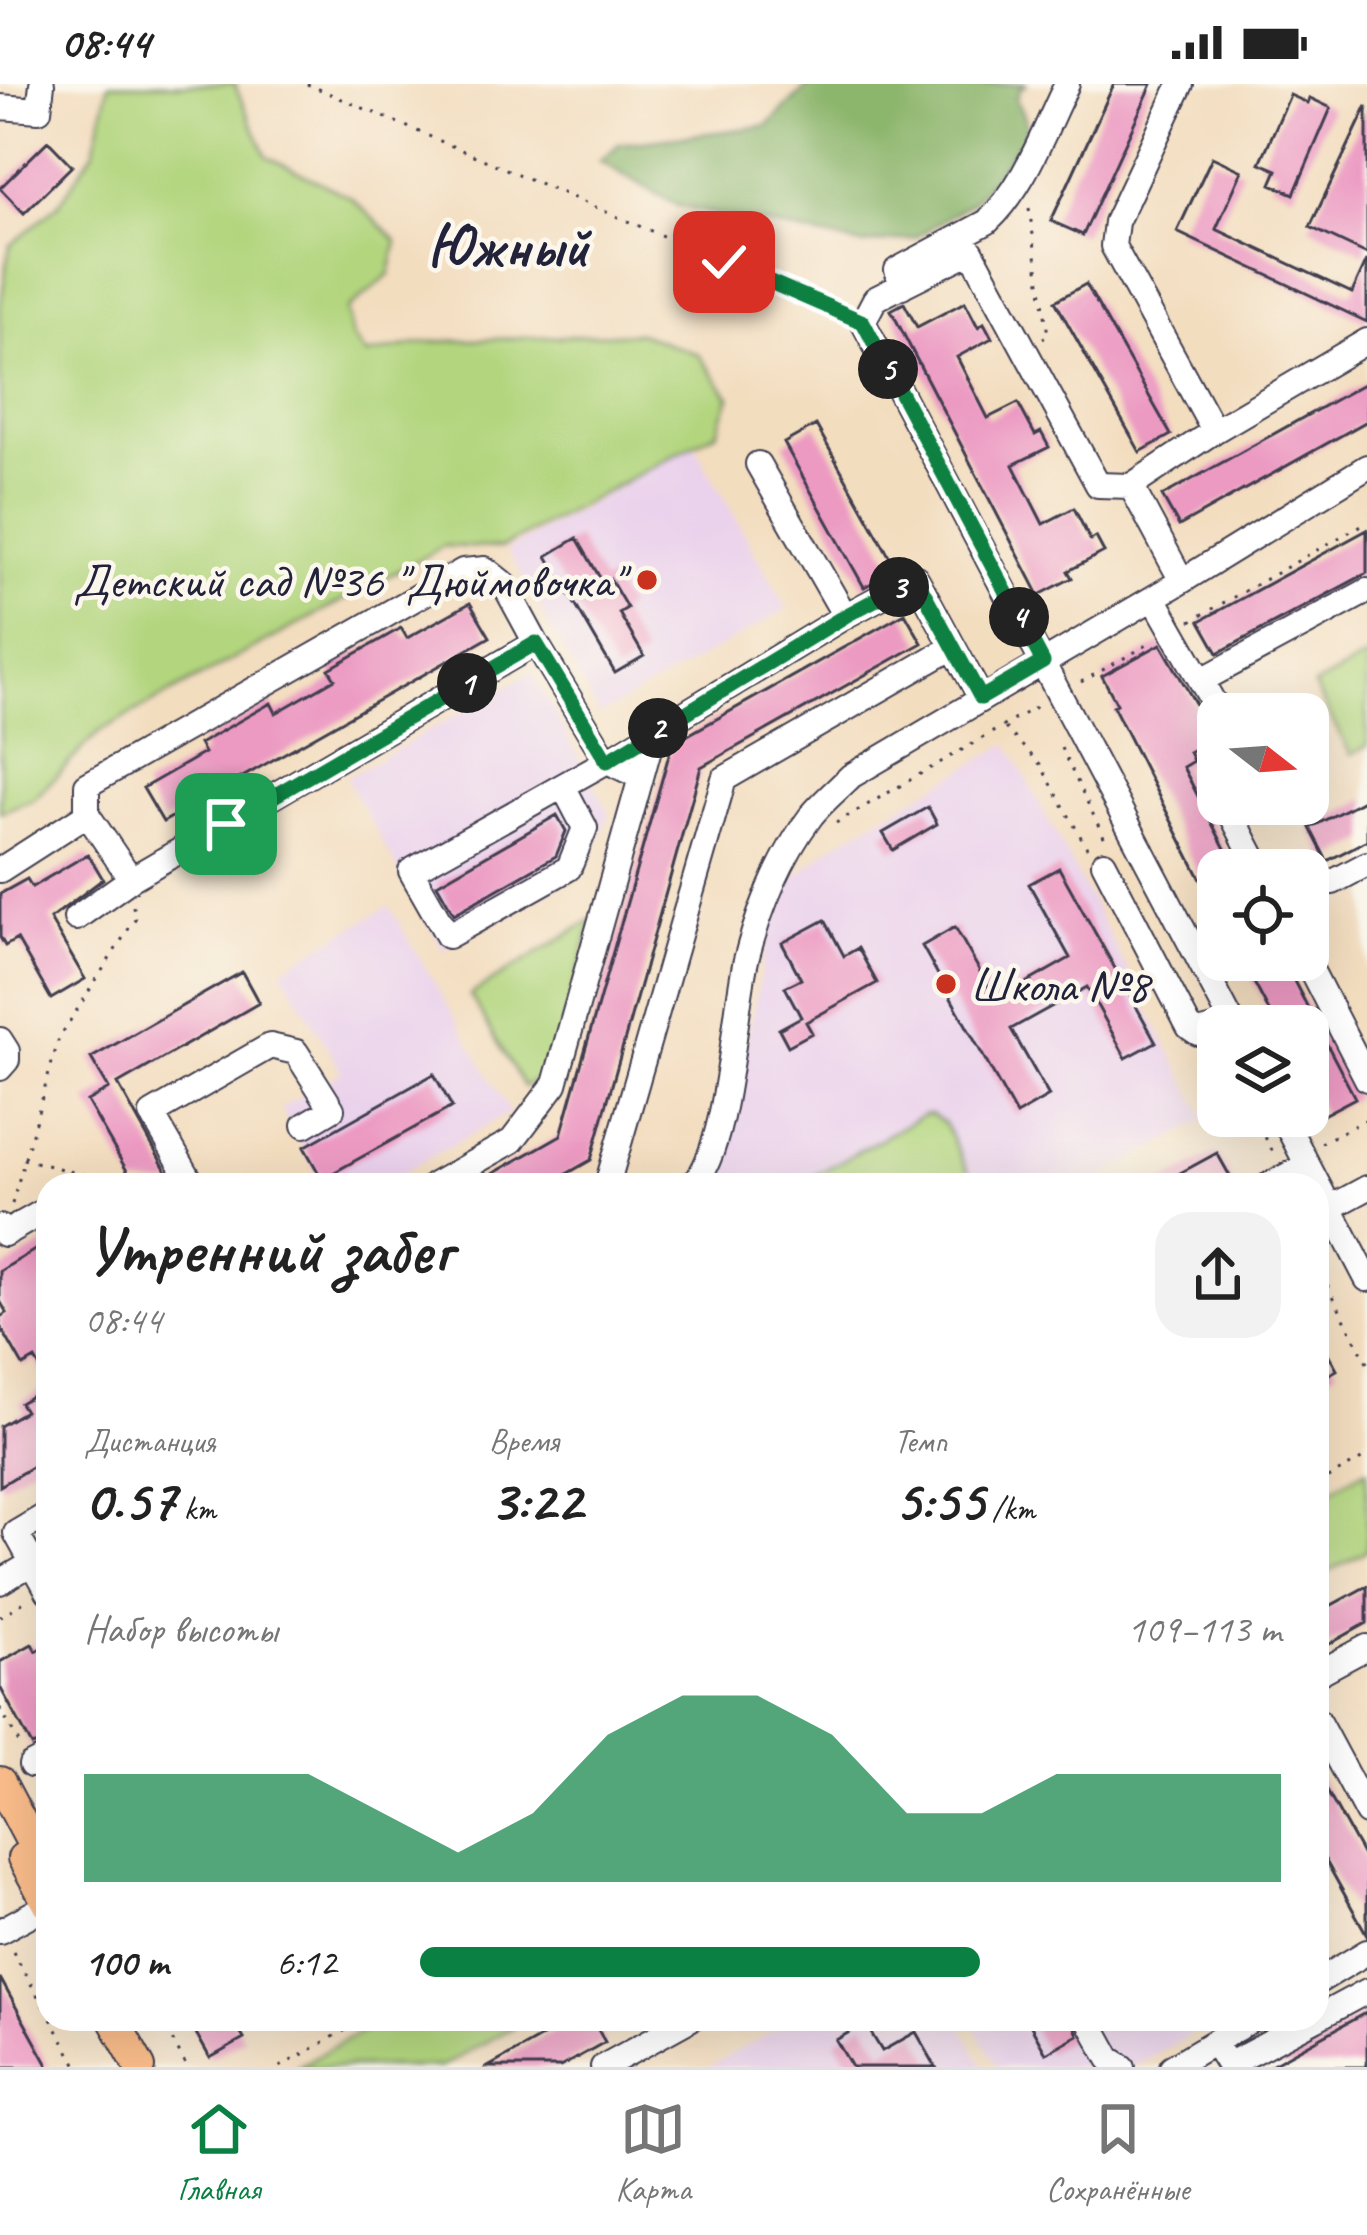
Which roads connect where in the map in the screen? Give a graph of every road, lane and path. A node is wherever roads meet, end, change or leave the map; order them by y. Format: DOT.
graph roads {
  1 [pos="42,84"];
  2 [pos="307,84"];
  3 [pos="1067,84"];
  4 [pos="1181,84"];
  5 [pos="0,107"];
  6 [pos="1024,170"];
  7 [pos="902,286"];
  8 [pos="863,322"];
  9 [pos="1367,341"];
  10 [pos="1024,348"];
  11 [pos="1214,431"];
  12 [pos="758,464"];
  13 [pos="1367,467"];
  14 [pos="1131,486"];
  15 [pos="1367,522"];
  16 [pos="1183,581"];
  17 [pos="1367,591"];
  18 [pos="1154,598"];
  19 [pos="845,616"];
  20 [pos="1173,631"];
  21 [pos="536,643"];
  22 [pos="953,647"];
  23 [pos="1043,662"];
  24 [pos="1202,680"];
  25 [pos="1209,693"];
  26 [pos="1060,694"];
  27 [pos="981,698"];
  28 [pos="1003,727"];
  29 [pos="654,731"];
  30 [pos="1058,735"];
  31 [pos="607,761"];
  32 [pos="641,777"];
  33 [pos="563,786"];
  34 [pos="87,814"];
  35 [pos="830,826"];
  36 [pos="1104,863"];
  37 [pos="1367,864"];
  38 [pos="0,870"];
  39 [pos="131,880"];
  40 [pos="1334,882"];
  41 [pos="76,918"];
  42 [pos="1320,981"];
  43 [pos="1217,1005"];
  44 [pos="1197,1033"];
  45 [pos="1357,1034"];
  46 [pos="0,1040"];
  47 [pos="0,1068"];
  48 [pos="1367,1079"];
  49 [pos="1367,1120"];
  50 [pos="305,1125"];
  51 [pos="1268,1137"];
  52 [pos="1286,1137"];
  53 [pos="22,1159"];
  54 [pos="1291,1170"];
  55 [pos="77,1173"];
  56 [pos="186,1173"];
  57 [pos="455,1173"];
  58 [pos="610,1173"];
  59 [pos="700,1173"];
  60 [pos="1367,1187"];
  61 [pos="1330,1208"];
  62 [pos="36,1215"];
  63 [pos="1,1233"];
  64 [pos="1367,1279"];
  65 [pos="1329,1288"];
  66 [pos="1367,1363"];
  67 [pos="1367,1456"];
  68 [pos="1329,1477"];
  69 [pos="36,1521"];
  70 [pos="36,1555"];
  71 [pos="36,1561"];
  72 [pos="0,1582"];
  73 [pos="36,1596"];
  74 [pos="0,1617"];
  75 [pos="1367,1647"];
  76 [pos="1329,1668"];
  77 [pos="1329,1743"];
  78 [pos="0,1782"];
  79 [pos="1367,1814"];
  80 [pos="0,1815"];
  81 [pos="36,1850"];
  82 [pos="36,1882"];
  83 [pos="36,1911"];
  84 [pos="0,1931"];
  85 [pos="1367,1952"];
  86 [pos="1329,1975"];
  87 [pos="1367,1991"];
  88 [pos="36,1994"];
  89 [pos="1329,2011"];
  90 [pos="57,2031"];
  91 [pos="120,2031"];
  92 [pos="136,2031"];
  93 [pos="168,2031"];
  94 [pos="344,2031"];
  95 [pos="668,2031"];
  96 [pos="1094,2031"];
  97 [pos="1233,2031"];
  98 [pos="1292,2031"];
  99 [pos="1214,2042"];
  100 [pos="78,2067"];
  101 [pos="140,2067"];
  102 [pos="155,2067"];
  103 [pos="187,2067"];
  104 [pos="280,2067"];
  105 [pos="603,2067"];
  106 [pos="1123,2067"];
  107 [pos="1172,2067"];
  1 -- 5 [label="street"];
  2 -- 8 [label="path"];
  3 -- 6 [label="street"];
  4 -- 11 [label="street"];
  6 -- 7 [label="street"];
  6 -- 10 [label="path"];
  7 -- 8 [label="street"];
  7 -- 10 [label="street"];
  8 -- 23 [label="street"];
  9 -- 11 [label="street"];
  10 -- 14 [label="street"];
  11 -- 14 [label="street"];
  12 -- 19 [label="street"];
  13 -- 16 [label="street"];
  14 -- 16 [label="street"];
  15 -- 20 [label="path"];
  16 -- 18 [label="street"];
  17 -- 24 [label="street"];
  18 -- 20 [label="street"];
  18 -- 23 [label="street"];
  19 -- 22 [label="street"];
  19 -- 29 [label="street"];
  20 -- 24 [label="street"];
  20 -- 26 [label="path"];
  21 -- 31 [label="street"];
  21 -- 34 [label="street"];
  21 -- 39 [label="street"];
  22 -- 27 [label="street"];
  22 -- 58 [label="street"];
  23 -- 26 [label="street"];
  23 -- 27 [label="street"];
  24 -- 25 [label="street"];
  26 -- 28 [label="path"];
  26 -- 43 [label="street"];
  27 -- 59 [label="street"];
  28 -- 35 [label="path"];
  28 -- 36 [label="path"];
  29 -- 31 [label="street"];
  29 -- 32 [label="street"];
  30 -- 36 [label="path"];
  31 -- 32 [label="street"];
  31 -- 33 [label="street"];
  32 -- 57 [label="street"];
  33 -- 33 [label="street"];
  34 -- 38 [label="street"];
  34 -- 39 [label="street"];
  36 -- 44 [label="street"];
  37 -- 40 [label="street"];
  39 -- 41 [label="street"];
  39 -- 53 [label="path"];
  42 -- 45 [label="street"];
  45 -- 48 [label="street"];
  46 -- 47 [label="street"];
  49 -- 54 [label="path"];
  50 -- 56 [label="street"];
  51 -- 54 [label="path"];
  52 -- 54 [label="street"];
  53 -- 55 [label="path"];
  53 -- 63 [label="path"];
  60 -- 61 [label="street"];
  61 -- 64 [label="street"];
  62 -- 63 [label="street"];
  65 -- 66 [label="path"];
  67 -- 68 [label="path"];
  69 -- 70 [label="street"];
  71 -- 72 [label="street"];
  73 -- 74 [label="path"];
  75 -- 76 [label="street"];
  77 -- 79 [label="street"];
  78 -- 81 [label="main road"];
  80 -- 82 [label="main road"];
  83 -- 84 [label="street"];
  84 -- 88 [label="path"];
  85 -- 86 [label="street"];
  87 -- 89 [label="street"];
  90 -- 100 [label="path"];
  91 -- 101 [label="main road"];
  92 -- 102 [label="main road"];
  93 -- 103 [label="path"];
  94 -- 104 [label="path"];
  95 -- 105 [label="street"];
  96 -- 106 [label="street"];
  97 -- 99 [label="street"];
  98 -- 99 [label="street"];
  99 -- 107 [label="street"];
}
